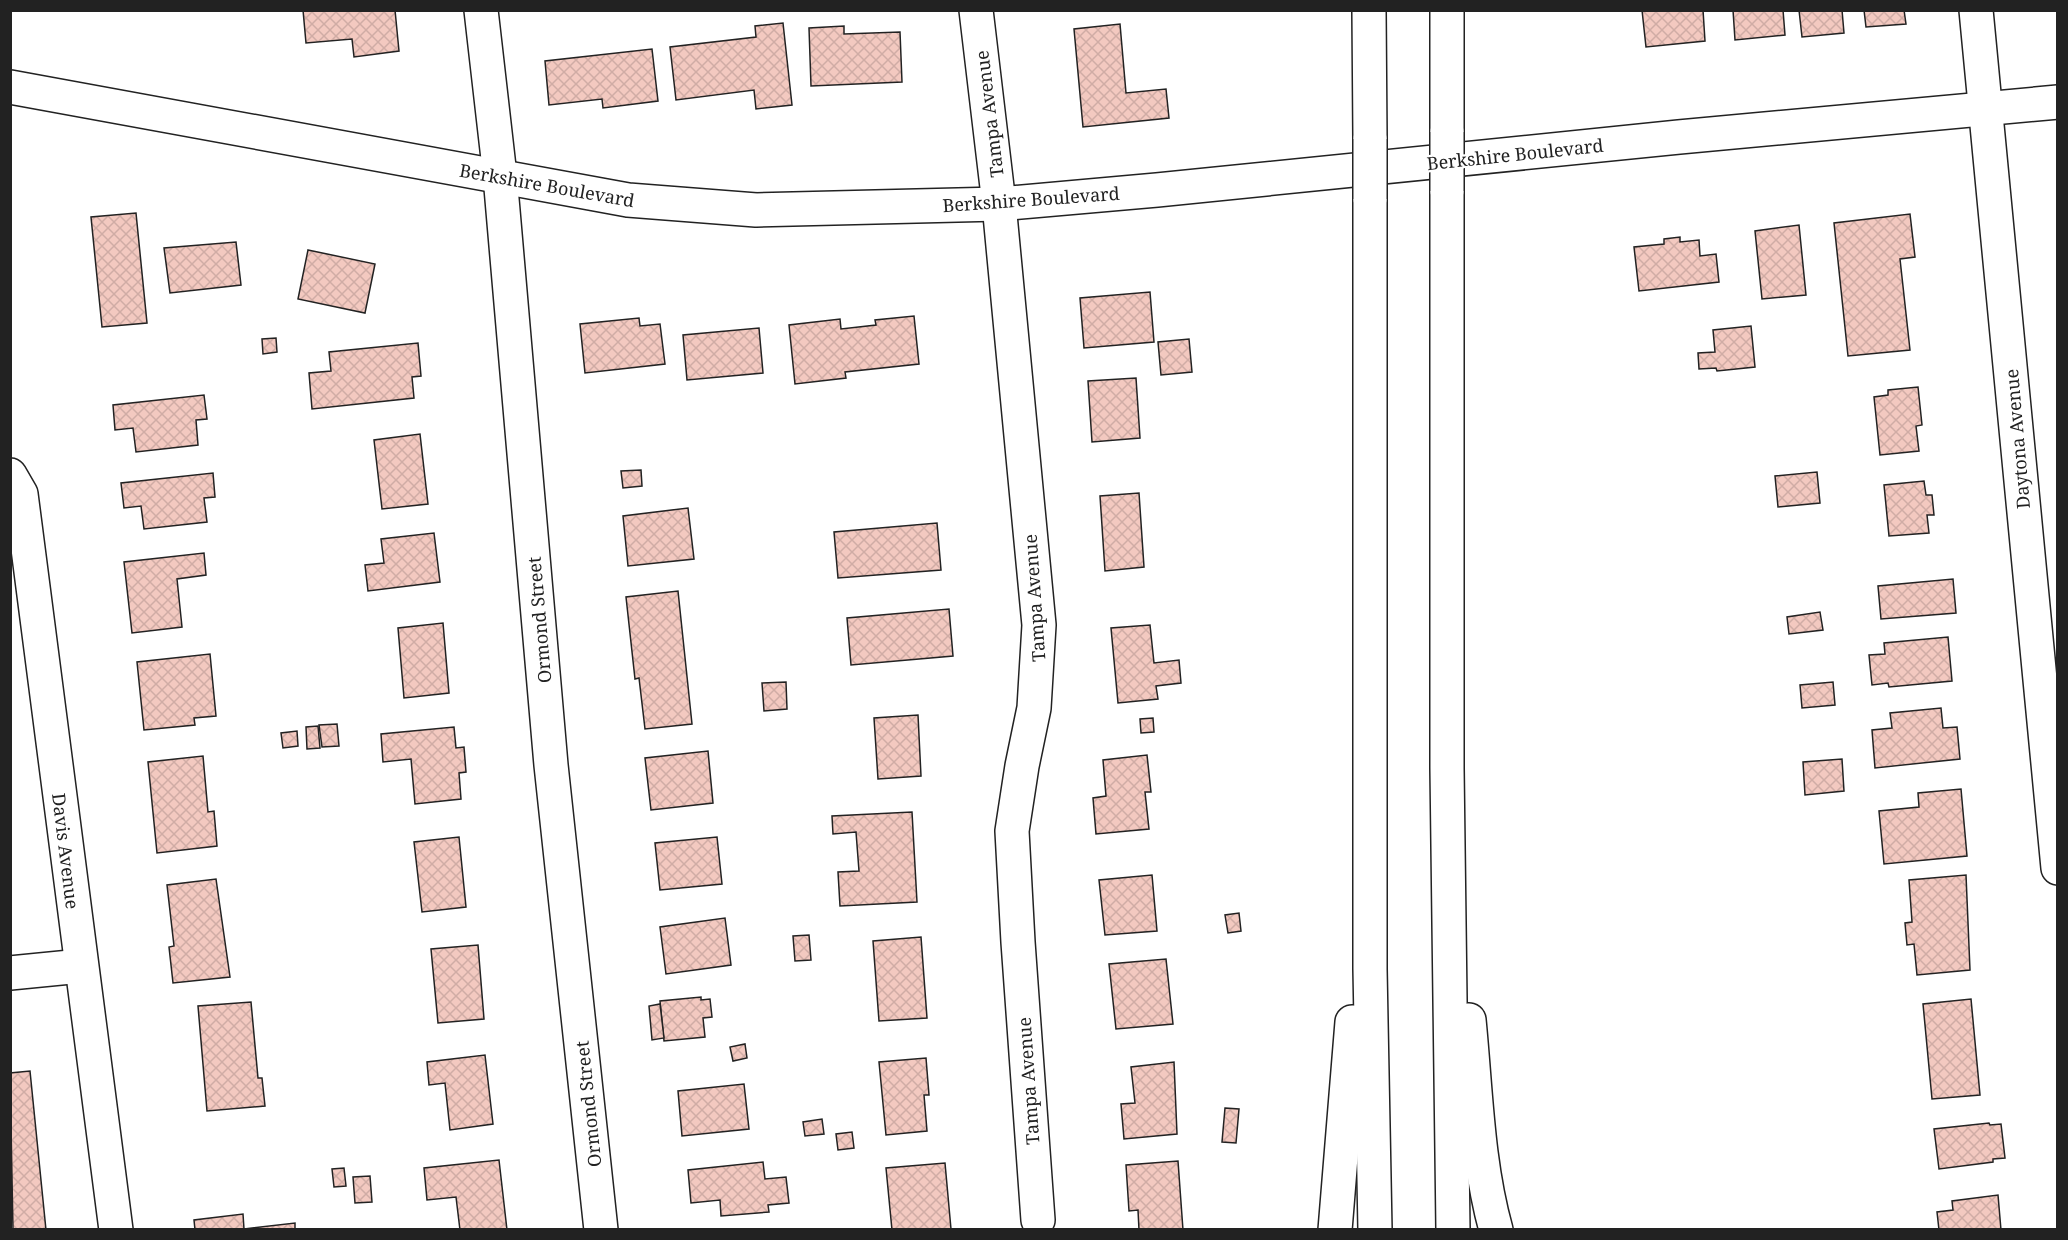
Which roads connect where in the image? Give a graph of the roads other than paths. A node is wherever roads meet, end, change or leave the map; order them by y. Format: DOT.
graph roads {
  1 [pos="481,10"];
  2 [pos="976,10"];
  3 [pos="1370,10"];
  4 [pos="1447,10"];
  5 [pos="1976,10"];
  6 [pos="10,87"];
  7 [pos="2058,102"];
  8 [pos="1986,109"];
  9 [pos="500,176"];
  10 [pos="999,204"];
  11 [pos="10,475"];
  12 [pos="1447,768"];
  13 [pos="1370,772"];
  14 [pos="2058,868"];
  15 [pos="81,966"];
  16 [pos="10,973"];
  17 [pos="1038,1220"];
  18 [pos="116,1230"];
  19 [pos="601,1230"];
  20 [pos="1335,1230"];
  21 [pos="1375,1230"];
  22 [pos="1453,1230"];
  23 [pos="1496,1230"];
  1 -- 9 [label="main road, Ormond Street"];
  2 -- 10 [label="main road, Tampa Avenue"];
  3 -- 13 [label="main road, bridge"];
  4 -- 12 [label="main road, bridge"];
  5 -- 8 [label="main road, Daytona Avenue"];
  6 -- 9 [label="main road, Berkshire Boulevard"];
  7 -- 8 [label="main road, Berkshire Boulevard"];
  8 -- 10 [label="main road, Berkshire Boulevard"];
  8 -- 14 [label="main road, Daytona Avenue"];
  9 -- 10 [label="main road, Berkshire Boulevard"];
  9 -- 19 [label="main road, Ormond Street"];
  10 -- 17 [label="main road, Tampa Avenue"];
  11 -- 15 [label="main road, Davis Avenue"];
  12 -- 22 [label="main road"];
  12 -- 23 [label="main road"];
  13 -- 20 [label="main road"];
  13 -- 21 [label="main road"];
  15 -- 16 [label="main road"];
  15 -- 18 [label="main road, Davis Avenue"];
}
